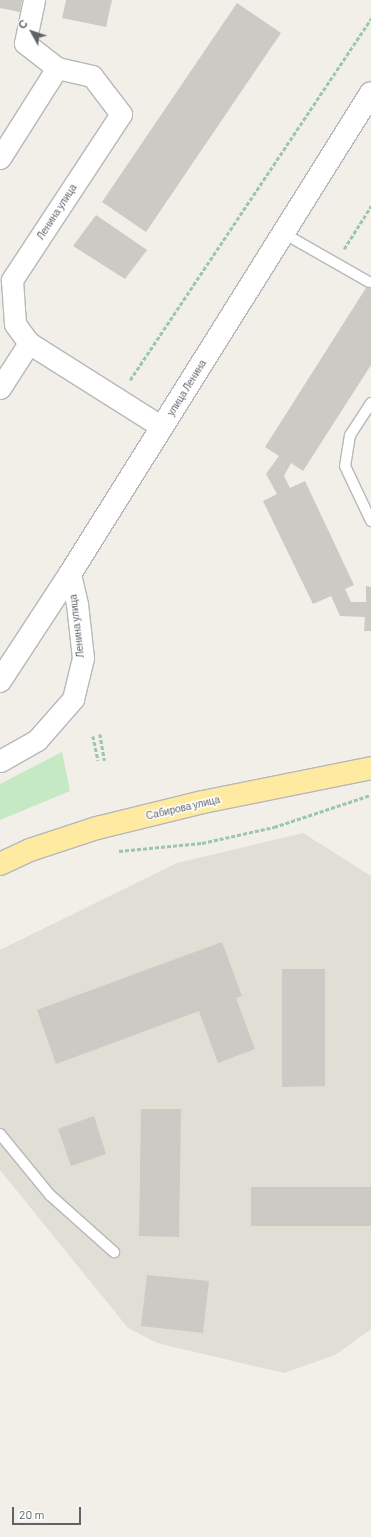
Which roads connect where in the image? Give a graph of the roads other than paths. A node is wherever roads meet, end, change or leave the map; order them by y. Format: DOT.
graph roads {
  1 [pos="34,0"];
  2 [pos="57,68"];
  3 [pos="371,93"];
  4 [pos="0,158"];
  5 [pos="283,233"];
  6 [pos="369,282"];
  7 [pos="29,342"];
  8 [pos="0,388"];
  9 [pos="371,403"];
  10 [pos="162,427"];
  11 [pos="371,521"];
  12 [pos="70,574"];
  13 [pos="0,681"];
  14 [pos="0,761"];
  15 [pos="371,768"];
  16 [pos="0,864"];
  17 [pos="0,1134"];
  18 [pos="114,1252"];
  1 -- 2 [label="street"];
  2 -- 4 [label="street"];
  2 -- 7 [label="street, Ленина улица"];
  3 -- 5 [label="main road, улица Ленина"];
  5 -- 6 [label="lane"];
  5 -- 10 [label="main road, улица Ленина"];
  7 -- 8 [label="street"];
  7 -- 10 [label="street, Ленина улица"];
  9 -- 11 [label="lane"];
  10 -- 12 [label="main road, улица Ленина"];
  12 -- 13 [label="main road, улица Ленина"];
  12 -- 14 [label="street, Ленина улица"];
  15 -- 16 [label="highway, Сабирова улица"];
  17 -- 18 [label="lane"];
}
